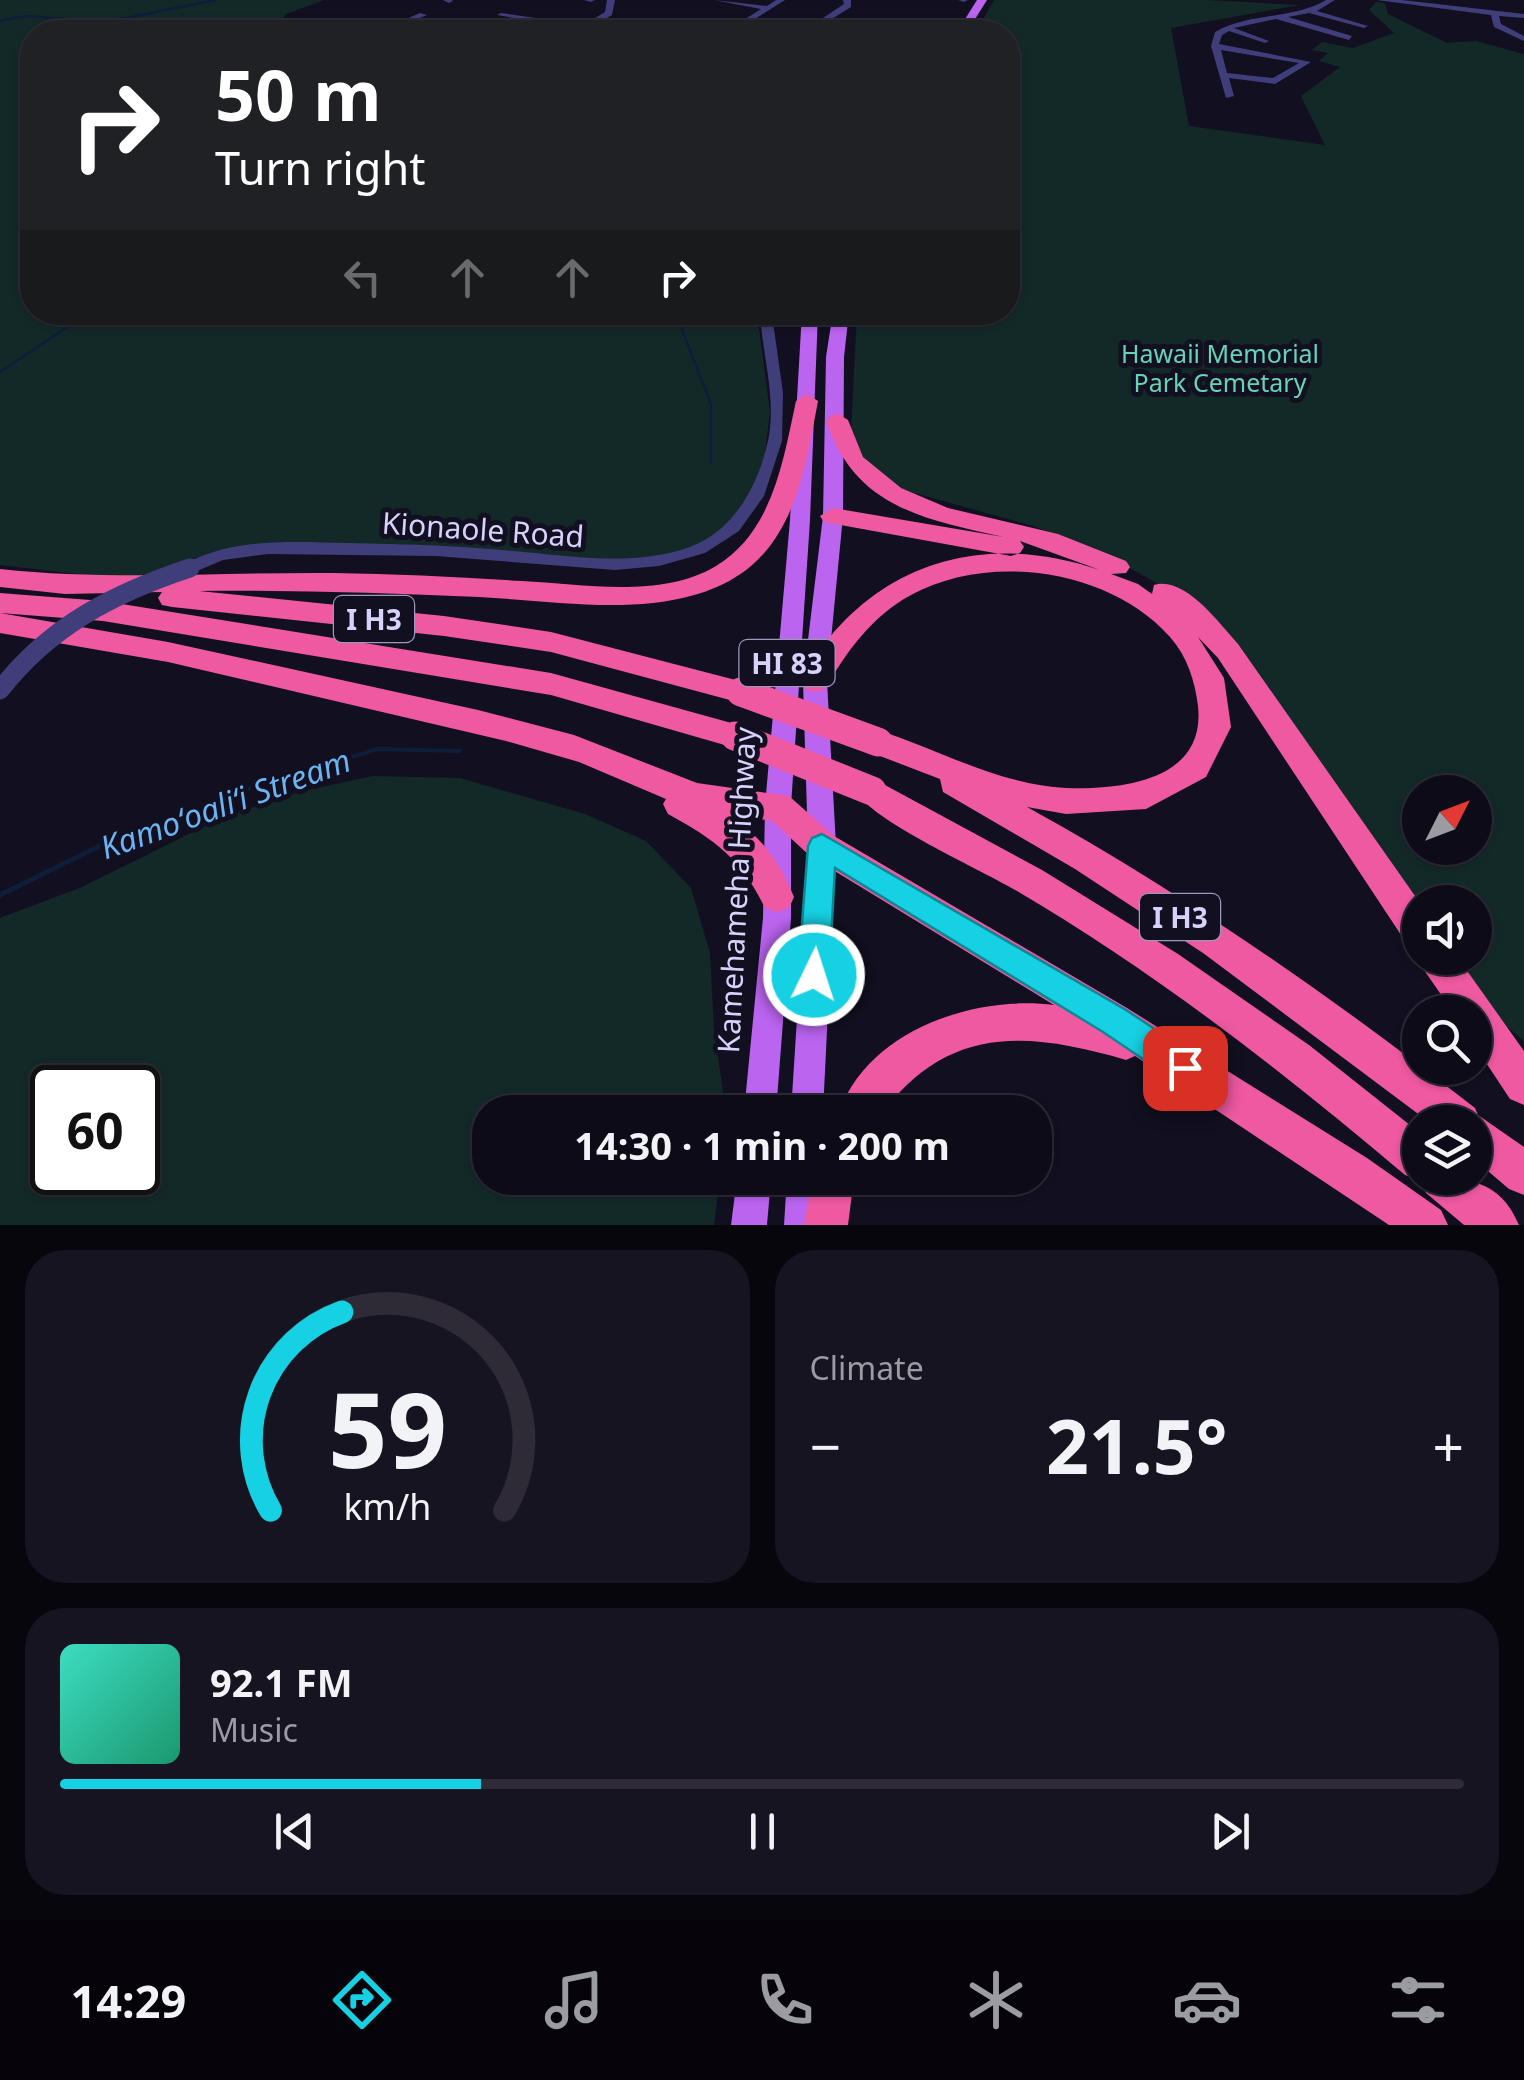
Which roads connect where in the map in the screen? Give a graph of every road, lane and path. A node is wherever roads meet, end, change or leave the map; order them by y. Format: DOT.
graph roads {
  1 [pos="405,0"];
  2 [pos="426,0"];
  3 [pos="611,0"];
  4 [pos="718,0"];
  5 [pos="781,0"];
  6 [pos="847,0"];
  7 [pos="964,0"];
  8 [pos="1331,0"];
  9 [pos="1381,0"];
  10 [pos="981,2"];
  11 [pos="767,8"];
  12 [pos="1306,10"];
  13 [pos="1494,11"];
  14 [pos="501,14"];
  15 [pos="423,15"];
  16 [pos="1273,15"];
  17 [pos="954,16"];
  18 [pos="1524,16"];
  19 [pos="410,20"];
  20 [pos="531,20"];
  21 [pos="597,20"];
  22 [pos="748,20"];
  23 [pos="825,20"];
  24 [pos="1364,26"];
  25 [pos="1227,28"];
  26 [pos="1349,38"];
  27 [pos="1524,39"];
  28 [pos="1265,41"];
  29 [pos="1215,46"];
  30 [pos="1223,75"];
  31 [pos="1229,96"];
  32 [pos="767,325"];
  33 [pos="810,325"];
  34 [pos="840,325"];
  35 [pos="808,401"];
  36 [pos="837,420"];
  37 [pos="833,516"];
  38 [pos="800,520"];
  39 [pos="1100,562"];
  40 [pos="0,578"];
  41 [pos="50,584"];
  42 [pos="0,603"];
  43 [pos="0,623"];
  44 [pos="816,681"];
  45 [pos="0,690"];
  46 [pos="878,742"];
  47 [pos="562,744"];
  48 [pos="778,806"];
  49 [pos="822,846"];
  50 [pos="778,896"];
  51 [pos="1402,906"];
  52 [pos="1492,1038"];
  53 [pos="1155,1049"];
  54 [pos="1524,1085"];
  55 [pos="761,1095"];
  56 [pos="808,1095"];
  57 [pos="872,1095"];
  58 [pos="1439,1105"];
  59 [pos="1402,1145"];
  60 [pos="1492,1148"];
  61 [pos="1524,1174"];
  62 [pos="753,1195"];
  63 [pos="803,1195"];
  64 [pos="830,1195"];
  65 [pos="1461,1195"];
  66 [pos="750,1225"];
  67 [pos="802,1225"];
  68 [pos="826,1225"];
  69 [pos="1426,1225"];
  70 [pos="1497,1225"];
  1 -- 2 [label="street"];
  3 -- 21 [label="street"];
  4 -- 11 [label="street"];
  5 -- 11 [label="street"];
  6 -- 23 [label="street"];
  7 -- 10 [label="main road"];
  7 -- 17 [label="main road"];
  8 -- 12 [label="street"];
  9 -- 13 [label="street"];
  11 -- 22 [label="street"];
  12 -- 16 [label="street"];
  12 -- 24 [label="street"];
  13 -- 18 [label="street"];
  13 -- 27 [label="street"];
  14 -- 20 [label="street"];
  15 -- 19 [label="street"];
  16 -- 25 [label="street"];
  16 -- 26 [label="street"];
  25 -- 28 [label="street"];
  25 -- 29 [label="street"];
  29 -- 30 [label="street"];
  29 -- 30 [label="street"];
  30 -- 31 [label="street"];
  32 -- 45 [label="street, Kionaole Road, bridge"];
  33 -- 35 [label="main road, Kamehameha Highway / HI 83"];
  34 -- 36 [label="main road, HI 83"];
  35 -- 38 [label="main road, Kamehameha Highway / HI 83"];
  35 -- 41 [label="highway"];
  36 -- 37 [label="main road, HI 83"];
  36 -- 39 [label="highway"];
  37 -- 38 [label="main road"];
  37 -- 39 [label="highway"];
  37 -- 44 [label="main road, HI 83"];
  38 -- 48 [label="main road, Kamehameha Highway / HI 83"];
  39 -- 51 [label="highway"];
  40 -- 41 [label="highway, I H3"];
  41 -- 46 [label="highway, I H3, bridge"];
  42 -- 59 [label="highway, I H3, bridge"];
  43 -- 47 [label="highway"];
  44 -- 46 [label="highway"];
  44 -- 49 [label="main road, HI 83"];
  46 -- 58 [label="highway, I H3"];
  47 -- 48 [label="highway"];
  47 -- 50 [label="highway"];
  48 -- 49 [label="highway"];
  48 -- 50 [label="main road, Kamehameha Highway / HI 83"];
  49 -- 53 [label="highway"];
  49 -- 56 [label="main road, HI 83"];
  50 -- 55 [label="main road, Kamehameha Highway / HI 83"];
  52 -- 54 [label="highway"];
  53 -- 57 [label="highway"];
  53 -- 69 [label="highway"];
  60 -- 61 [label="highway"];
  62 -- 66 [label="main road"];
  63 -- 67 [label="main road"];
  64 -- 68 [label="highway"];
  65 -- 70 [label="highway"];
}
